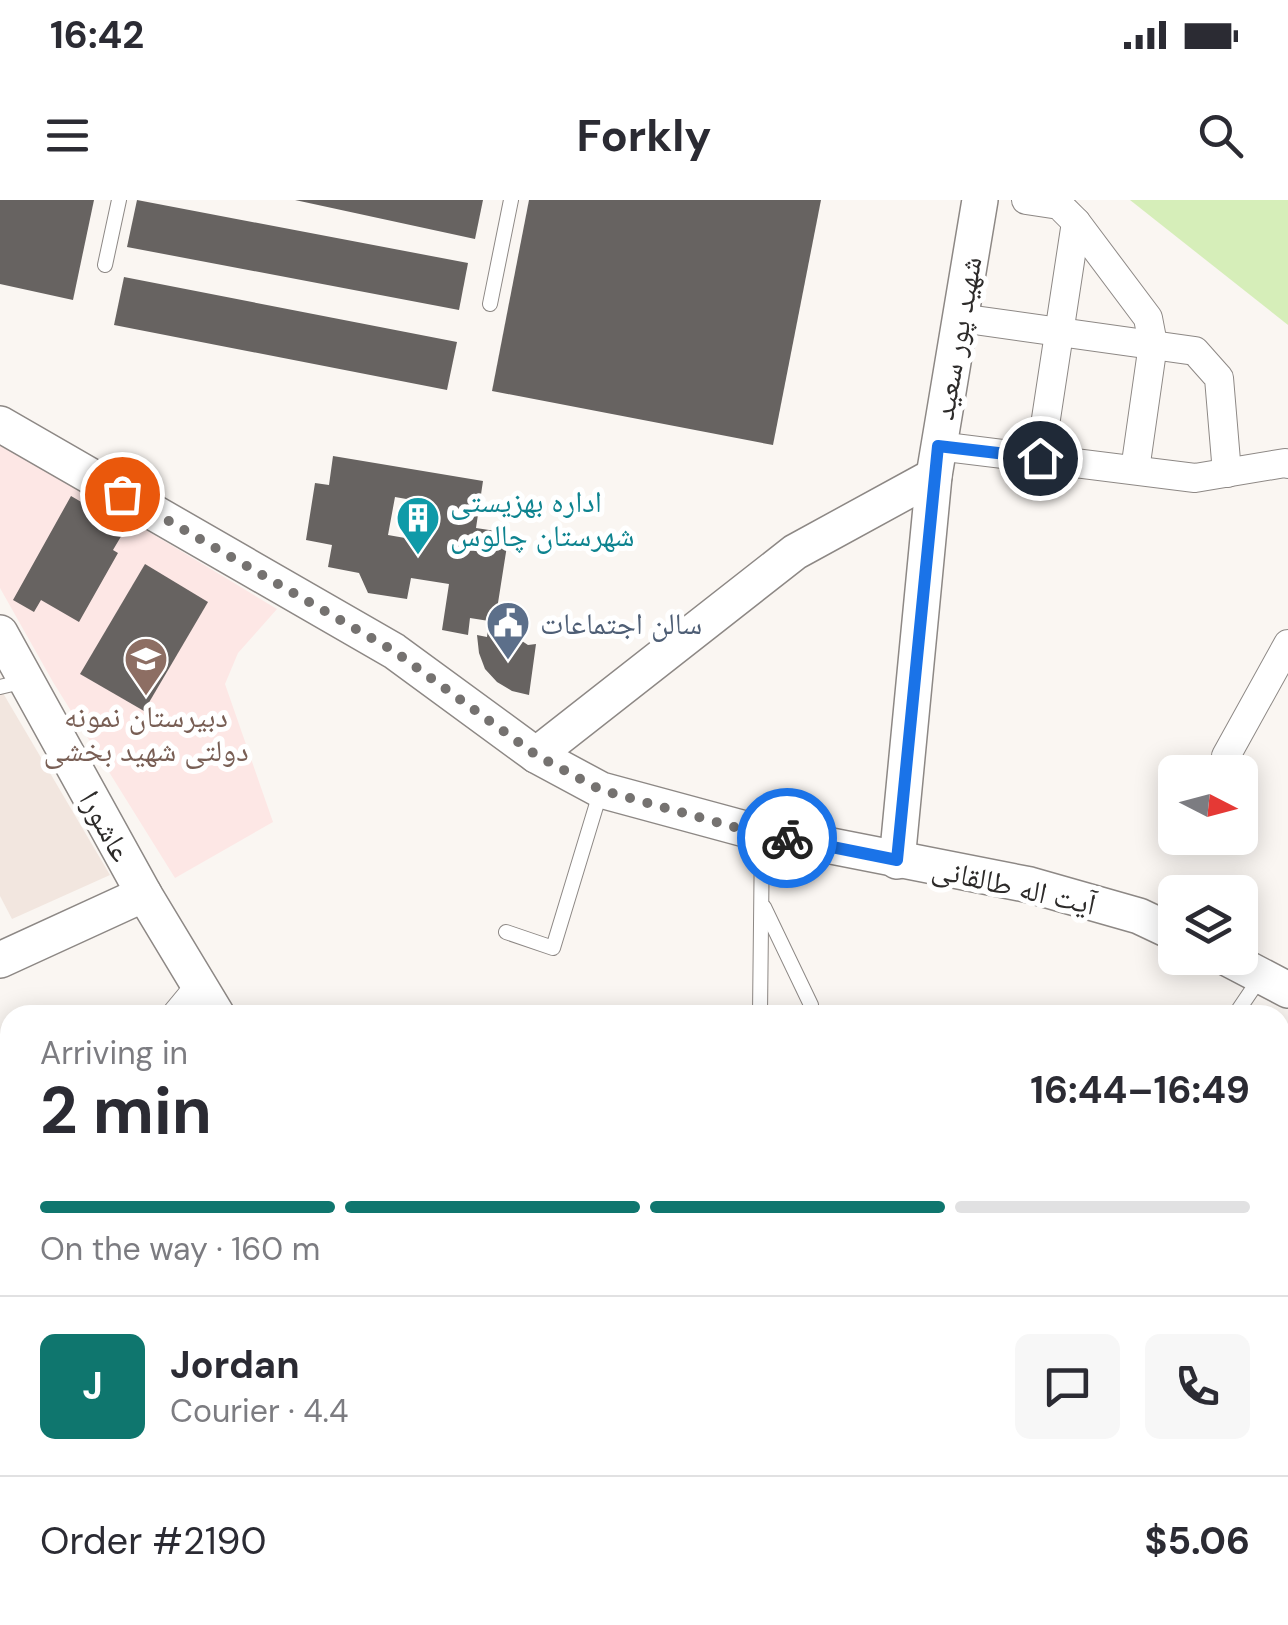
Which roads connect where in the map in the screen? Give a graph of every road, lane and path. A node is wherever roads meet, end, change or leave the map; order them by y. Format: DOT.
graph roads {
  1 [pos="119,200"];
  2 [pos="510,200"];
  3 [pos="980,200"];
  4 [pos="1026,200"];
  5 [pos="1076,222"];
  6 [pos="105,265"];
  7 [pos="490,304"];
  8 [pos="960,318"];
  9 [pos="1060,333"];
  10 [pos="1153,344"];
  11 [pos="0,424"];
  12 [pos="1040,458"];
  13 [pos="936,461"];
  14 [pos="1288,464"];
  15 [pos="1135,470"];
  16 [pos="1227,473"];
  17 [pos="0,633"];
  18 [pos="1288,644"];
  19 [pos="13,684"];
  20 [pos="536,755"];
  21 [pos="1227,755"];
  22 [pos="601,790"];
  23 [pos="762,833"];
  24 [pos="897,860"];
  25 [pos="144,894"];
  26 [pos="761,902"];
  27 [pos="1158,925"];
  28 [pos="506,932"];
  29 [pos="0,960"];
  30 [pos="1275,982"];
  31 [pos="208,1000"];
  32 [pos="760,1005"];
  33 [pos="811,1005"];
  34 [pos="1247,1005"];
  1 -- 6 [label="lane"];
  2 -- 7 [label="lane"];
  3 -- 8 [label="street, شهید پور سعید"];
  4 -- 5 [label="street"];
  5 -- 9 [label="street"];
  5 -- 10 [label="street"];
  8 -- 9 [label="street"];
  8 -- 13 [label="street, شهید پور سعید"];
  9 -- 10 [label="street"];
  9 -- 12 [label="street"];
  10 -- 15 [label="street"];
  10 -- 16 [label="street"];
  11 -- 20 [label="street, آیت اله طالقانی"];
  12 -- 13 [label="street"];
  12 -- 15 [label="street"];
  13 -- 20 [label="street"];
  13 -- 24 [label="street, شهید پور سعید"];
  14 -- 16 [label="street"];
  15 -- 16 [label="street"];
  17 -- 19 [label="street, عاشورا"];
  18 -- 21 [label="street"];
  19 -- 25 [label="street, عاشورا"];
  20 -- 22 [label="street, آیت اله طالقانی"];
  22 -- 23 [label="street, آیت اله طالقانی"];
  22 -- 28 [label="lane"];
  23 -- 24 [label="street, آیت اله طالقانی"];
  23 -- 26 [label="lane"];
  24 -- 27 [label="street, آیت اله طالقانی"];
  25 -- 29 [label="street"];
  25 -- 31 [label="street, عاشورا"];
  26 -- 32 [label="lane"];
  26 -- 33 [label="lane"];
  30 -- 34 [label="lane"];
}
